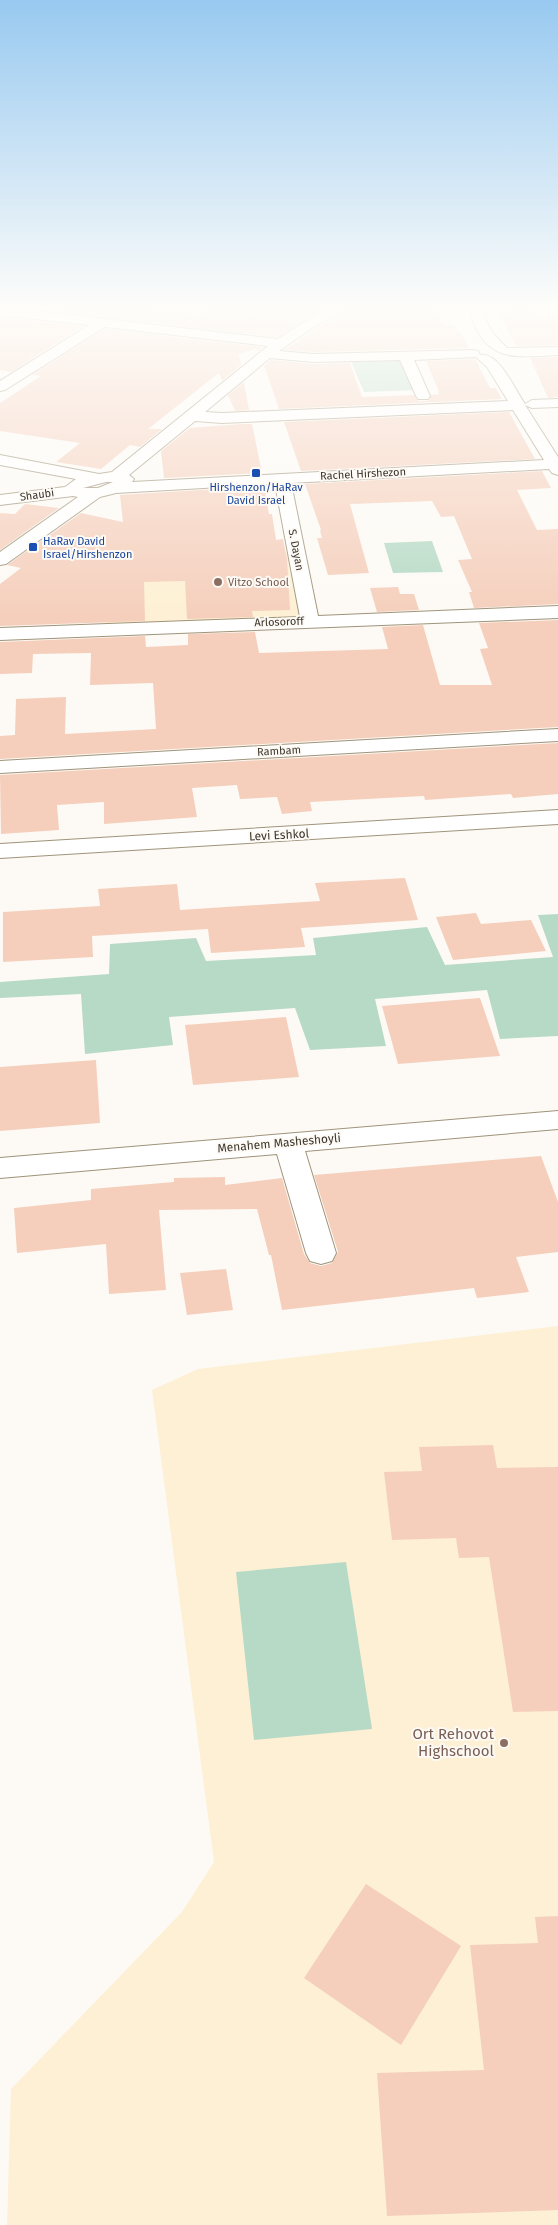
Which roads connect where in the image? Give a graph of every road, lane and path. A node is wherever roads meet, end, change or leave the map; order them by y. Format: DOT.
graph roads {
  1 [pos="199,409"];
  2 [pos="420,409"];
  3 [pos="527,409"];
  4 [pos="529,409"];
  5 [pos="190,416"];
  6 [pos="558,445"];
  7 [pos="0,460"];
  8 [pos="557,466"];
  9 [pos="282,479"];
  10 [pos="109,483"];
  11 [pos="0,500"];
  12 [pos="0,560"];
  13 [pos="558,612"];
  14 [pos="310,621"];
  15 [pos="0,634"];
  16 [pos="558,735"];
  17 [pos="0,767"];
  18 [pos="558,817"];
  19 [pos="558,830"];
  20 [pos="0,851"];
  21 [pos="0,864"];
  22 [pos="558,1120"];
  23 [pos="288,1142"];
  24 [pos="0,1168"];
  25 [pos="321,1253"];
  1 -- 5 [label="street"];
  2 -- 5 [label="street"];
  3 -- 8 [label="street"];
  4 -- 6 [label="street"];
  5 -- 10 [label="street"];
  7 -- 10 [label="street"];
  8 -- 9 [label="street, Rachel Hirshezon"];
  9 -- 10 [label="street, Rachel Hirshezon"];
  9 -- 14 [label="street, S. Dayan"];
  10 -- 11 [label="street, Shaubi"];
  10 -- 12 [label="street"];
  13 -- 14 [label="street, Arlosoroff"];
  14 -- 15 [label="street, Arlosoroff"];
  16 -- 17 [label="street, Rambam"];
  18 -- 20 [label="street, Levi Eshkol"];
  19 -- 21 [label="street, Levi Eshkol"];
  22 -- 23 [label="street, Menahem Masheshoyli"];
  23 -- 24 [label="street, Menahem Masheshoyli"];
  23 -- 25 [label="street"];
}
